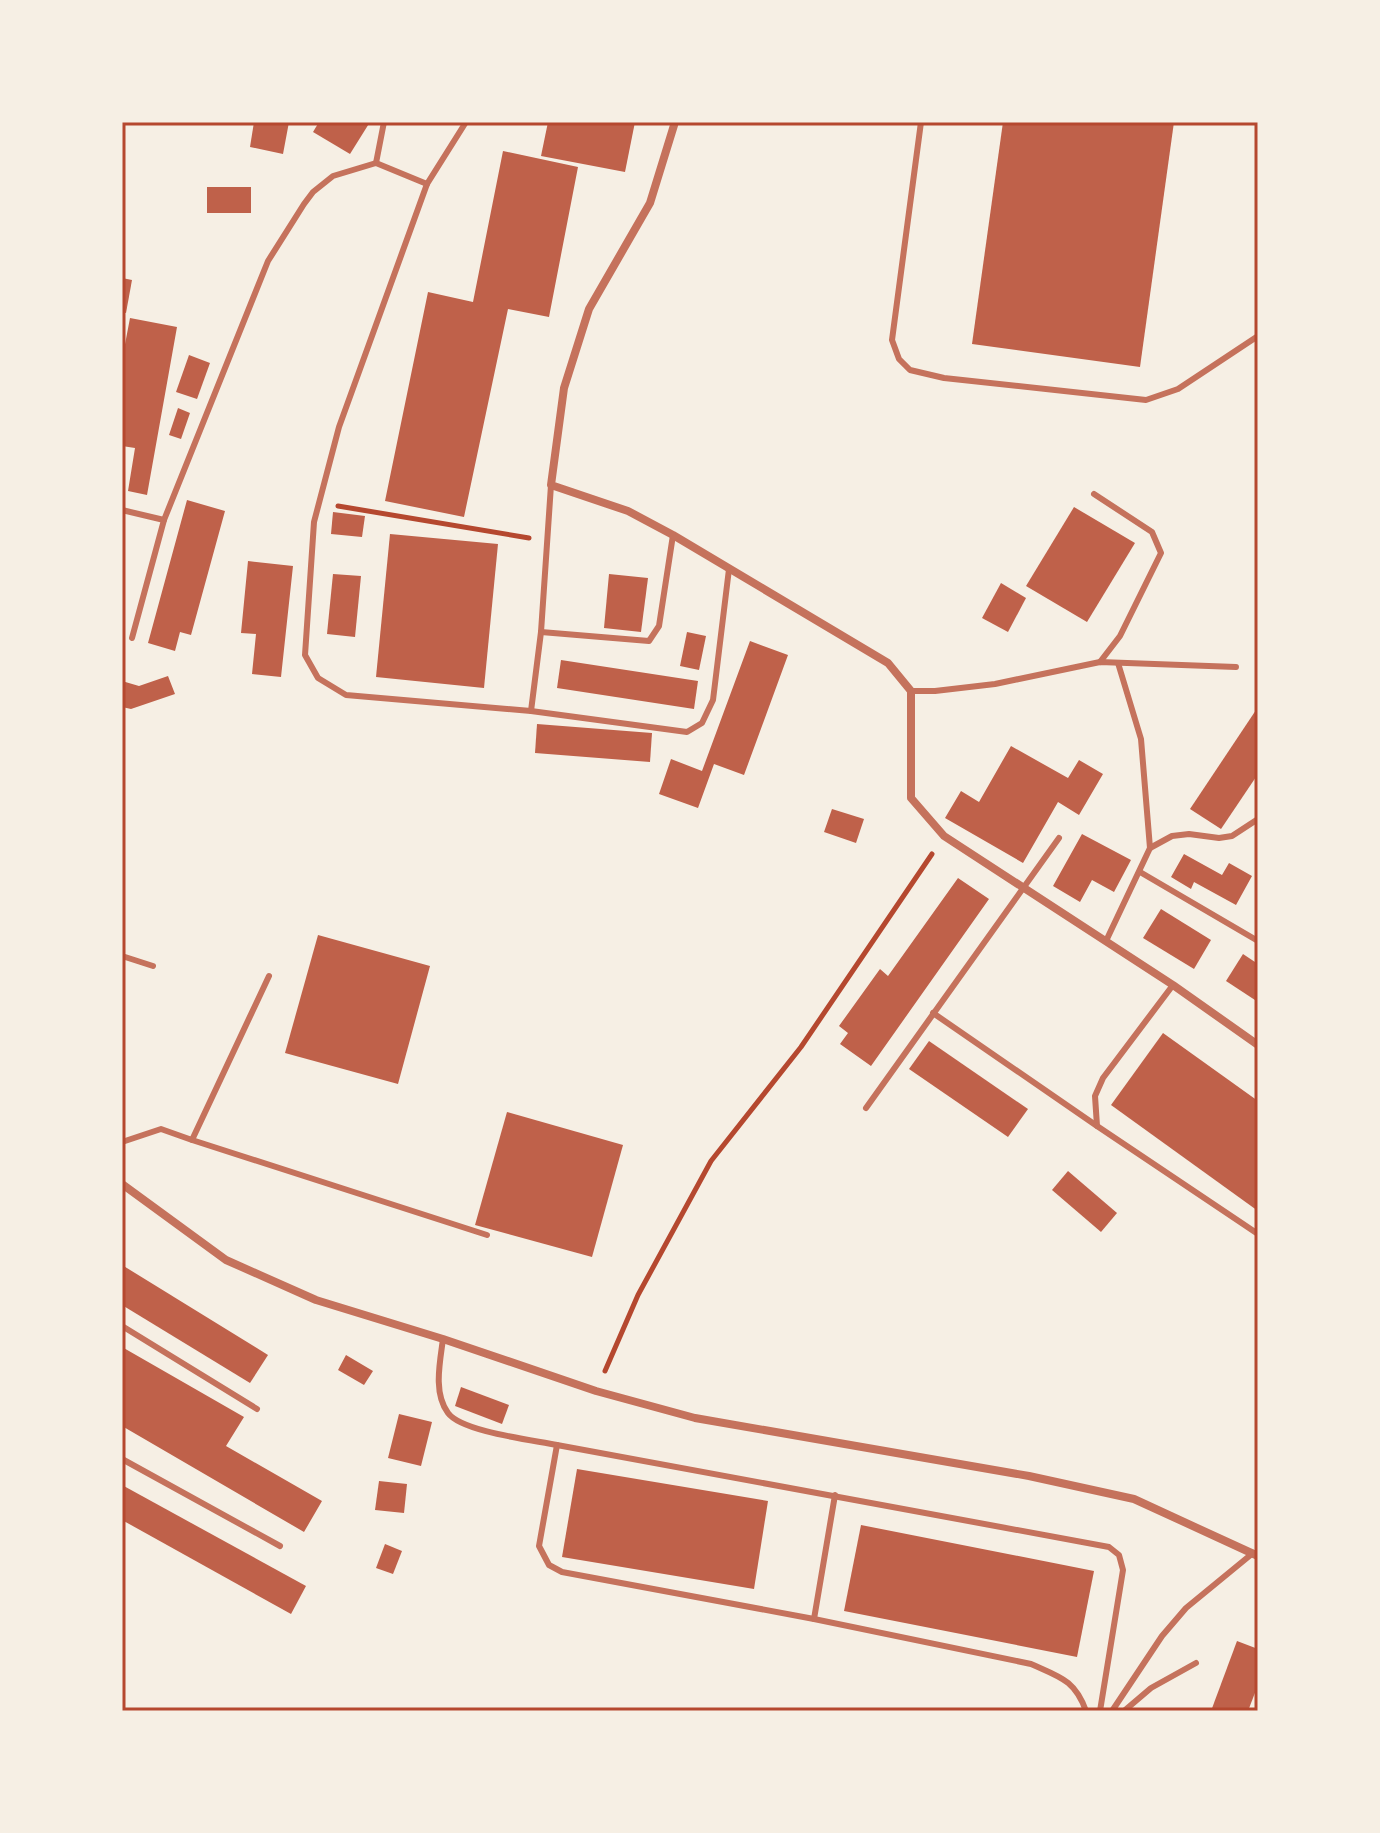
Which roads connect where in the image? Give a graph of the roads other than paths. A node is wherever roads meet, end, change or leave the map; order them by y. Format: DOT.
graph roads {
  1 [pos="384,122"];
  2 [pos="466,122"];
  3 [pos="675,122"];
  4 [pos="921,122"];
  5 [pos="376,163"];
  6 [pos="427,184"];
  7 [pos="1258,336"];
  8 [pos="551,485"];
  9 [pos="1094,494"];
  10 [pos="122,510"];
  11 [pos="164,520"];
  12 [pos="673,535"];
  13 [pos="729,569"];
  14 [pos="541,632"];
  15 [pos="132,638"];
  16 [pos="1100,662"];
  17 [pos="1118,663"];
  18 [pos="1236,667"];
  19 [pos="911,691"];
  20 [pos="531,711"];
  21 [pos="1258,819"];
  22 [pos="1059,838"];
  23 [pos="1150,848"];
  24 [pos="1140,872"];
  25 [pos="1026,888"];
  26 [pos="1106,941"];
  27 [pos="1258,941"];
  28 [pos="122,956"];
  29 [pos="153,966"];
  30 [pos="269,976"];
  31 [pos="1173,985"];
  32 [pos="933,1013"];
  33 [pos="1258,1045"];
  34 [pos="866,1108"];
  35 [pos="1097,1126"];
  36 [pos="192,1140"];
  37 [pos="122,1142"];
  38 [pos="122,1184"];
  39 [pos="1258,1234"];
  40 [pos="487,1235"];
  41 [pos="122,1326"];
  42 [pos="443,1339"];
  43 [pos="257,1409"];
  44 [pos="557,1445"];
  45 [pos="122,1459"];
  46 [pos="835,1495"];
  47 [pos="280,1546"];
  48 [pos="1256,1555"];
  49 [pos="814,1619"];
  50 [pos="1196,1663"];
  51 [pos="1086,1711"];
  52 [pos="1100,1711"];
  53 [pos="1112,1711"];
  54 [pos="1124,1711"];
  1 -- 5 [label="lane"];
  2 -- 6 [label="lane"];
  3 -- 8 [label="street"];
  4 -- 7 [label="lane"];
  5 -- 6 [label="lane"];
  5 -- 11 [label="lane"];
  6 -- 20 [label="lane"];
  8 -- 12 [label="street"];
  8 -- 14 [label="lane"];
  9 -- 16 [label="lane"];
  10 -- 11 [label="lane"];
  11 -- 15 [label="lane"];
  12 -- 13 [label="street"];
  12 -- 14 [label="lane"];
  13 -- 19 [label="street"];
  13 -- 20 [label="lane"];
  14 -- 20 [label="lane"];
  16 -- 17 [label="lane"];
  16 -- 19 [label="lane"];
  17 -- 18 [label="lane"];
  17 -- 23 [label="lane"];
  19 -- 25 [label="street"];
  21 -- 23 [label="lane"];
  22 -- 25 [label="lane"];
  23 -- 24 [label="lane"];
  24 -- 26 [label="lane"];
  24 -- 27 [label="lane"];
  25 -- 26 [label="street"];
  25 -- 32 [label="lane"];
  26 -- 31 [label="street"];
  28 -- 29 [label="lane"];
  30 -- 36 [label="lane"];
  31 -- 33 [label="street"];
  31 -- 35 [label="lane"];
  32 -- 34 [label="lane"];
  32 -- 35 [label="lane"];
  35 -- 39 [label="lane"];
  36 -- 37 [label="lane"];
  36 -- 40 [label="lane"];
  38 -- 42 [label="street"];
  41 -- 43 [label="lane"];
  42 -- 44 [label="lane"];
  42 -- 48 [label="street"];
  44 -- 46 [label="lane"];
  44 -- 49 [label="lane"];
  45 -- 47 [label="lane"];
  46 -- 49 [label="lane"];
  46 -- 52 [label="lane"];
  48 -- 53 [label="lane"];
  49 -- 51 [label="lane"];
  50 -- 54 [label="lane"];
}
